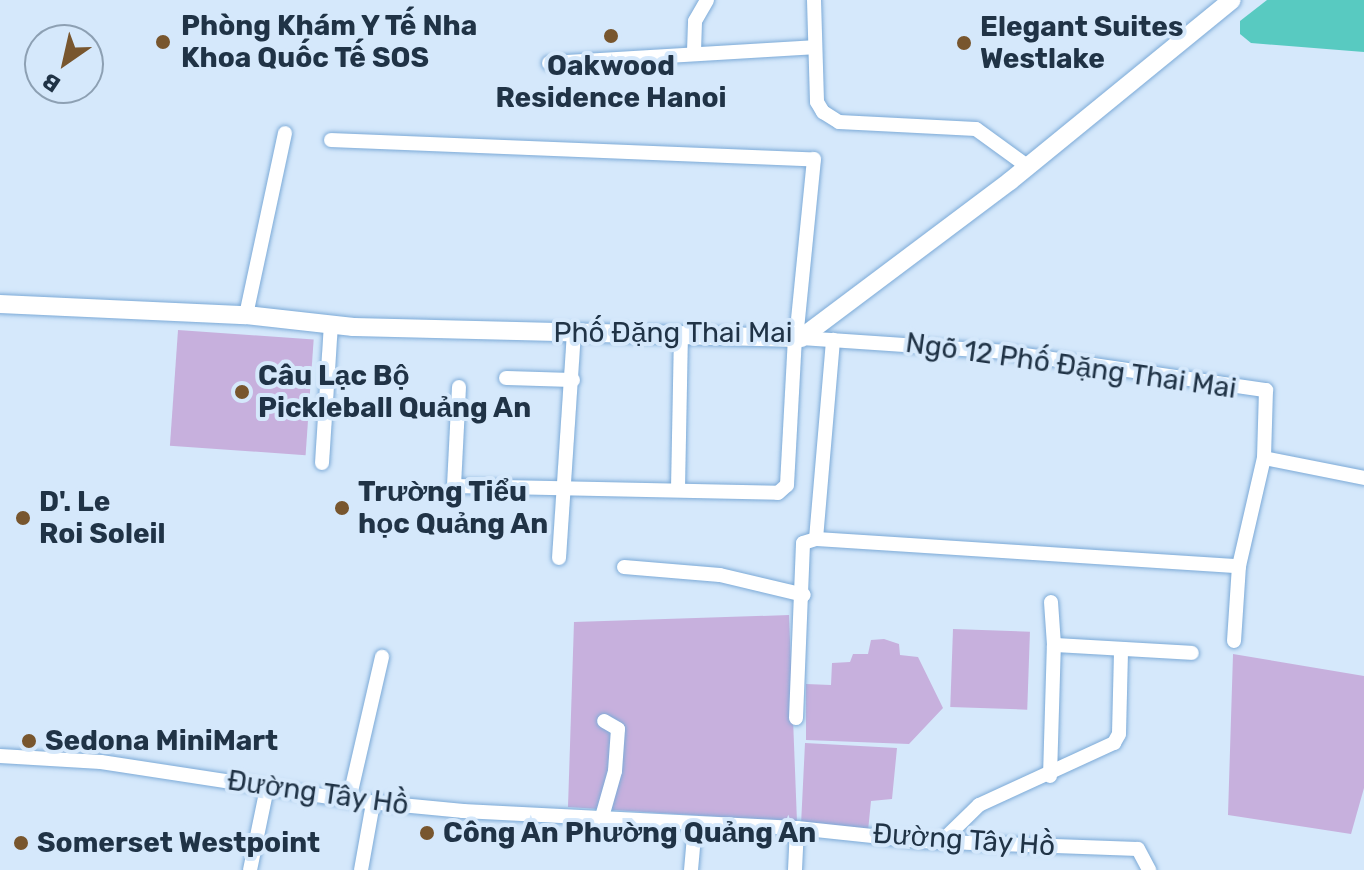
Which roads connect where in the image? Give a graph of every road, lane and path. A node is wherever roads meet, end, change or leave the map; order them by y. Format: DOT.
graph roads {
  1 [pos="707,0"];
  2 [pos="814,0"];
  3 [pos="1232,0"];
  4 [pos="815,47"];
  5 [pos="694,51"];
  6 [pos="549,63"];
  7 [pos="285,133"];
  8 [pos="331,140"];
  9 [pos="1027,166"];
  10 [pos="0,304"];
  11 [pos="246,315"];
  12 [pos="331,325"];
  13 [pos="574,333"];
  14 [pos="681,335"];
  15 [pos="798,338"];
  16 [pos="833,340"];
  17 [pos="506,378"];
  18 [pos="573,380"];
  19 [pos="459,387"];
  20 [pos="1264,458"];
  21 [pos="322,463"];
  22 [pos="1364,478"];
  23 [pos="678,489"];
  24 [pos="567,490"];
  25 [pos="816,539"];
  26 [pos="559,558"];
  27 [pos="1239,566"];
  28 [pos="624,567"];
  29 [pos="804,595"];
  30 [pos="1051,602"];
  31 [pos="1234,641"];
  32 [pos="1054,645"];
  33 [pos="1121,650"];
  34 [pos="1192,653"];
  35 [pos="382,657"];
  36 [pos="796,718"];
  37 [pos="604,721"];
  38 [pos="0,756"];
  39 [pos="1050,776"];
  40 [pos="267,788"];
  41 [pos="349,800"];
  42 [pos="373,803"];
  43 [pos="602,817"];
  44 [pos="695,825"];
  45 [pos="797,828"];
  46 [pos="941,842"];
  47 [pos="250,870"];
  48 [pos="361,870"];
  49 [pos="691,870"];
  50 [pos="795,870"];
  51 [pos="1149,870"];
  1 -- 5 [label="street"];
  2 -- 4 [label="street"];
  3 -- 9 [label="street, Phố Đặng Thai Mai"];
  4 -- 5 [label="street"];
  4 -- 9 [label="street"];
  5 -- 6 [label="street"];
  7 -- 11 [label="street"];
  8 -- 15 [label="street"];
  9 -- 15 [label="street, Phố Đặng Thai Mai"];
  10 -- 11 [label="street, Phố Đặng Thai Mai"];
  11 -- 12 [label="street, Phố Đặng Thai Mai"];
  12 -- 13 [label="street, Phố Đặng Thai Mai"];
  12 -- 21 [label="street"];
  13 -- 14 [label="street, Phố Đặng Thai Mai"];
  13 -- 18 [label="street"];
  14 -- 15 [label="street, Phố Đặng Thai Mai"];
  14 -- 23 [label="street"];
  15 -- 16 [label="street, Ngõ 12 Phố Đặng Thai Mai"];
  15 -- 23 [label="street"];
  16 -- 20 [label="street, Ngõ 12 Phố Đặng Thai Mai"];
  16 -- 25 [label="street"];
  17 -- 18 [label="street"];
  18 -- 24 [label="street"];
  19 -- 24 [label="street"];
  20 -- 22 [label="street"];
  20 -- 27 [label="street"];
  23 -- 24 [label="street"];
  24 -- 26 [label="street"];
  25 -- 27 [label="street"];
  25 -- 29 [label="street"];
  27 -- 31 [label="street"];
  28 -- 29 [label="street"];
  29 -- 36 [label="street"];
  30 -- 32 [label="street"];
  32 -- 33 [label="street"];
  32 -- 39 [label="street"];
  33 -- 34 [label="street"];
  33 -- 39 [label="street"];
  35 -- 41 [label="street"];
  37 -- 43 [label="street"];
  38 -- 40 [label="street, Đường Tây Hồ"];
  39 -- 46 [label="street"];
  40 -- 41 [label="street, Đường Tây Hồ"];
  40 -- 47 [label="street"];
  41 -- 42 [label="street, Đường Tây Hồ"];
  42 -- 43 [label="street, Đường Tây Hồ"];
  42 -- 48 [label="street"];
  43 -- 44 [label="street, Đường Tây Hồ"];
  44 -- 45 [label="street, Đường Tây Hồ"];
  44 -- 49 [label="street"];
  45 -- 46 [label="street, Đường Tây Hồ"];
  45 -- 50 [label="street"];
  46 -- 51 [label="street, Đường Tây Hồ"];
}
